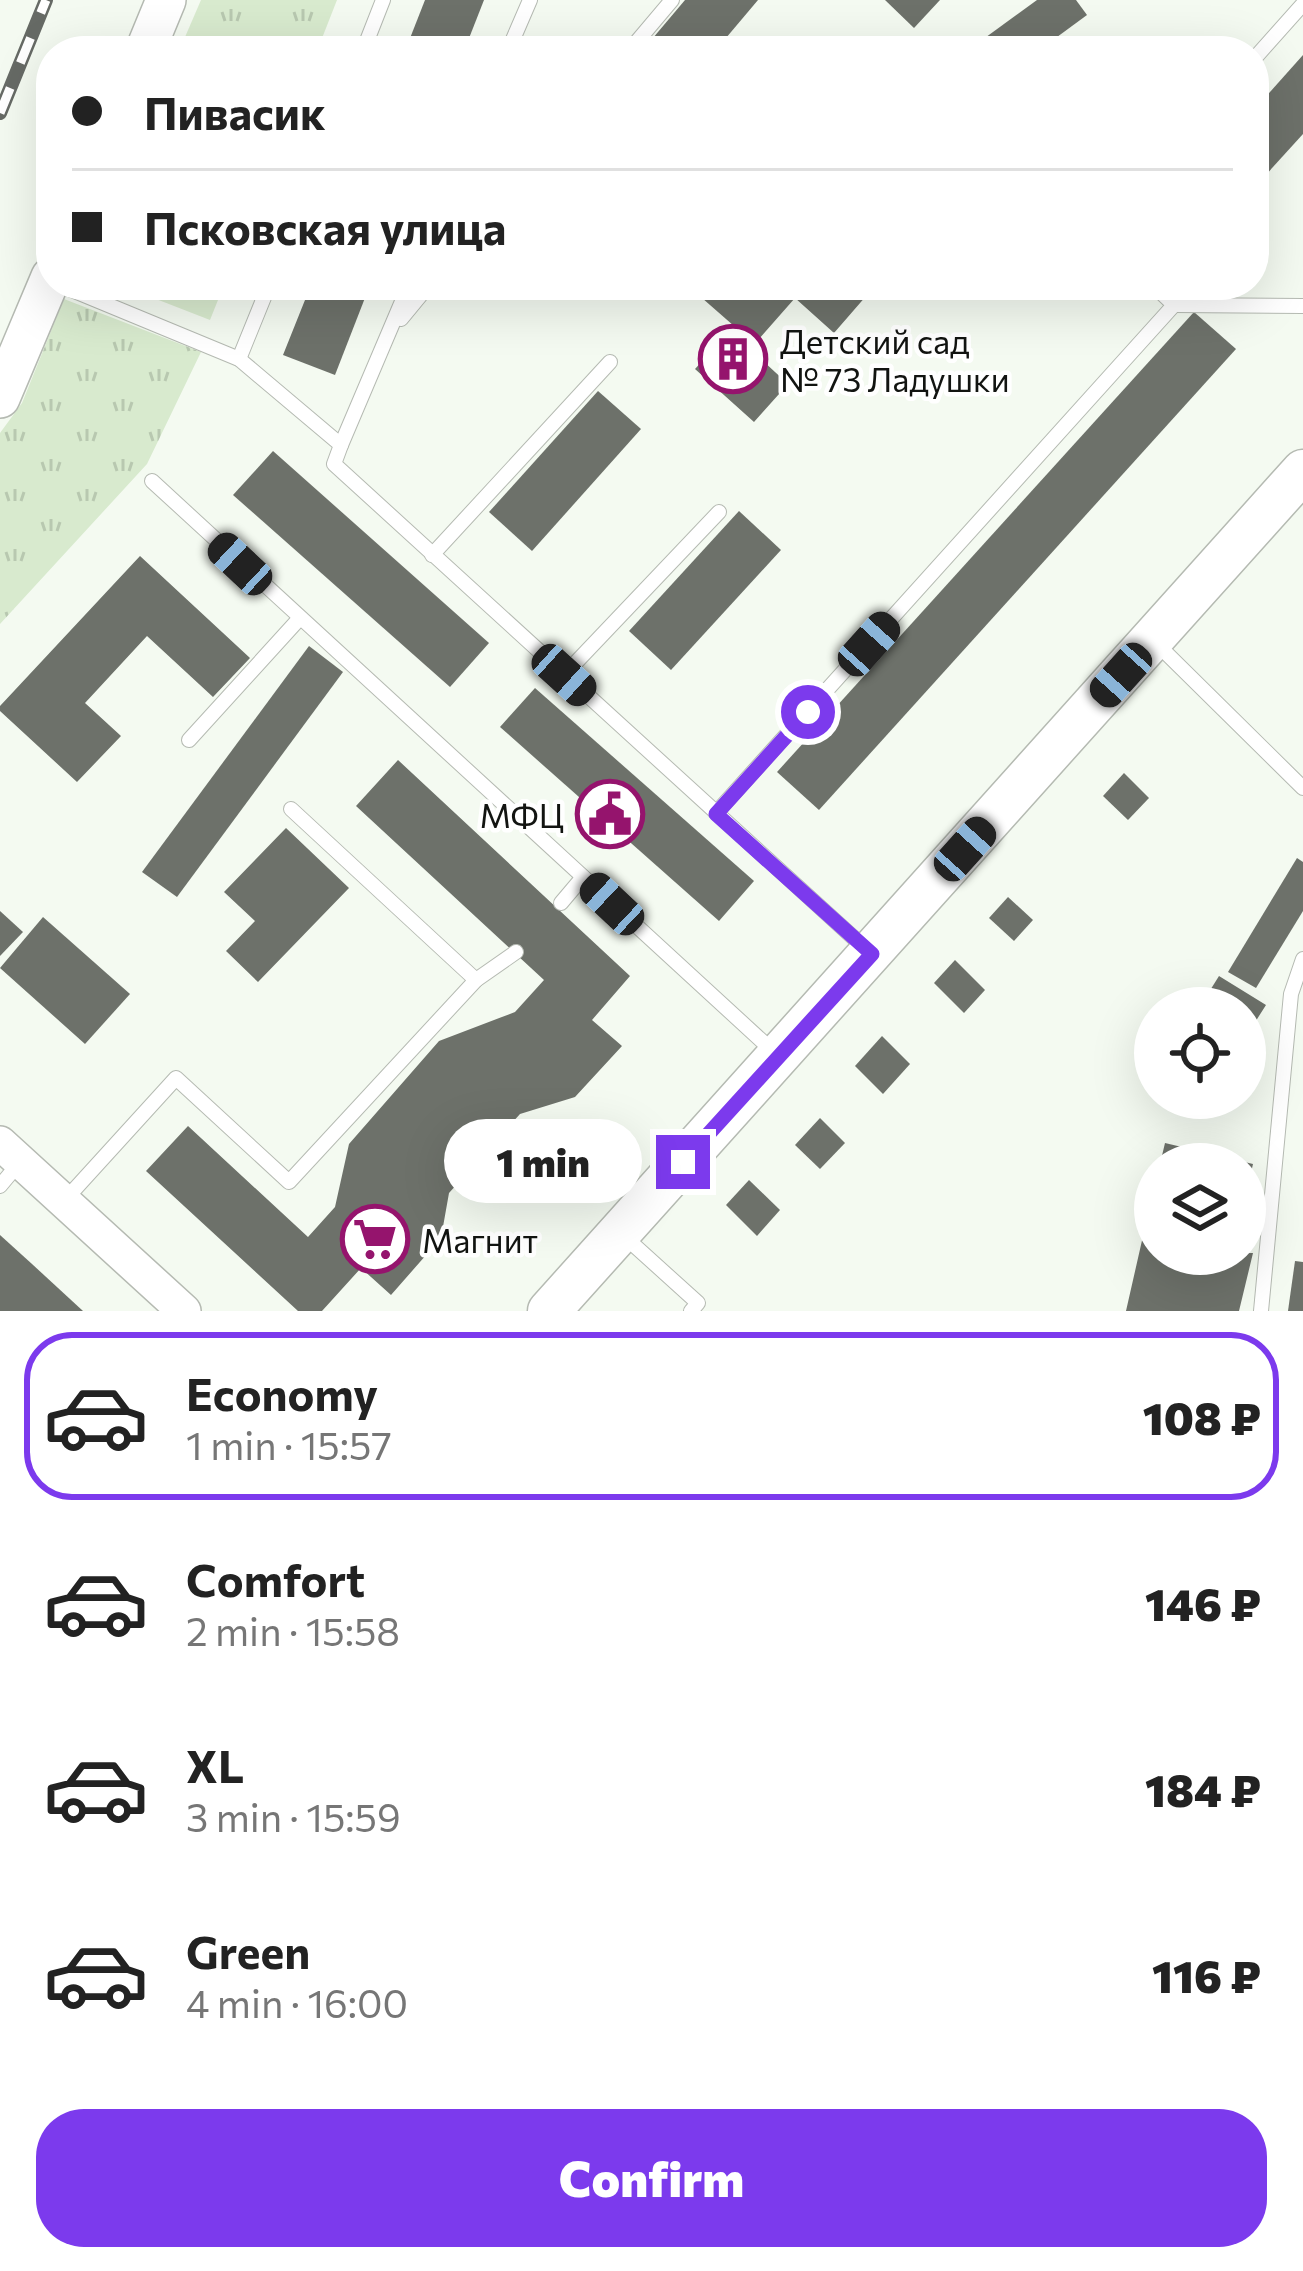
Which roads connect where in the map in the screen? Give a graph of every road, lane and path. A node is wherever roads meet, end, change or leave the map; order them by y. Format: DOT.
graph roads {
  1 [pos="166,0"];
  2 [pos="383,0"];
  3 [pos="530,0"];
  4 [pos="672,0"];
  5 [pos="1303,4"];
  6 [pos="151,36"];
  7 [pos="369,36"];
  8 [pos="514,36"];
  9 [pos="642,36"];
  10 [pos="1269,41"];
  11 [pos="42,300"];
  12 [pos="96,300"];
  13 [pos="263,300"];
  14 [pos="403,300"];
  15 [pos="416,300"];
  16 [pos="1169,300"];
  17 [pos="1174,305"];
  18 [pos="1303,307"];
  19 [pos="389,332"];
  20 [pos="239,359"];
  21 [pos="610,362"];
  22 [pos="0,398"];
  23 [pos="341,445"];
  24 [pos="1303,471"];
  25 [pos="152,482"];
  26 [pos="718,512"];
  27 [pos="432,555"];
  28 [pos="299,619"];
  29 [pos="1153,640"];
  30 [pos="564,675"];
  31 [pos="189,740"];
  32 [pos="1303,788"];
  33 [pos="291,809"];
  34 [pos="716,814"];
  35 [pos="583,877"];
  36 [pos="561,903"];
  37 [pos="516,952"];
  38 [pos="872,954"];
  39 [pos="1303,958"];
  40 [pos="476,980"];
  41 [pos="779,1056"];
  42 [pos="7,1163"];
  43 [pos="64,1201"];
  44 [pos="620,1232"];
  45 [pos="184,1311"];
  46 [pos="549,1311"];
  47 [pos="691,1311"];
  48 [pos="1261,1311"];
  1 -- 6 [label="main road"];
  2 -- 7 [label="lane"];
  3 -- 8 [label="lane"];
  4 -- 9 [label="lane"];
  5 -- 10 [label="lane"];
  11 -- 22 [label="main road"];
  12 -- 20 [label="lane"];
  13 -- 20 [label="lane"];
  14 -- 19 [label="lane"];
  15 -- 19 [label="lane"];
  16 -- 17 [label="lane"];
  17 -- 18 [label="lane"];
  17 -- 34 [label="lane"];
  19 -- 23 [label="lane"];
  20 -- 23 [label="lane"];
  21 -- 27 [label="lane"];
  23 -- 27 [label="lane"];
  24 -- 29 [label="main road"];
  25 -- 28 [label="lane"];
  26 -- 30 [label="lane"];
  27 -- 30 [label="lane"];
  28 -- 31 [label="lane"];
  28 -- 35 [label="lane"];
  29 -- 32 [label="lane"];
  29 -- 38 [label="main road"];
  30 -- 34 [label="lane"];
  33 -- 40 [label="lane"];
  34 -- 38 [label="lane"];
  35 -- 36 [label="lane"];
  35 -- 41 [label="lane"];
  37 -- 40 [label="lane"];
  38 -- 41 [label="main road"];
  39 -- 48 [label="lane"];
  40 -- 43 [label="lane"];
  41 -- 44 [label="main road"];
  42 -- 43 [label="street"];
  43 -- 45 [label="street"];
  44 -- 46 [label="main road"];
  44 -- 47 [label="lane"];
}
